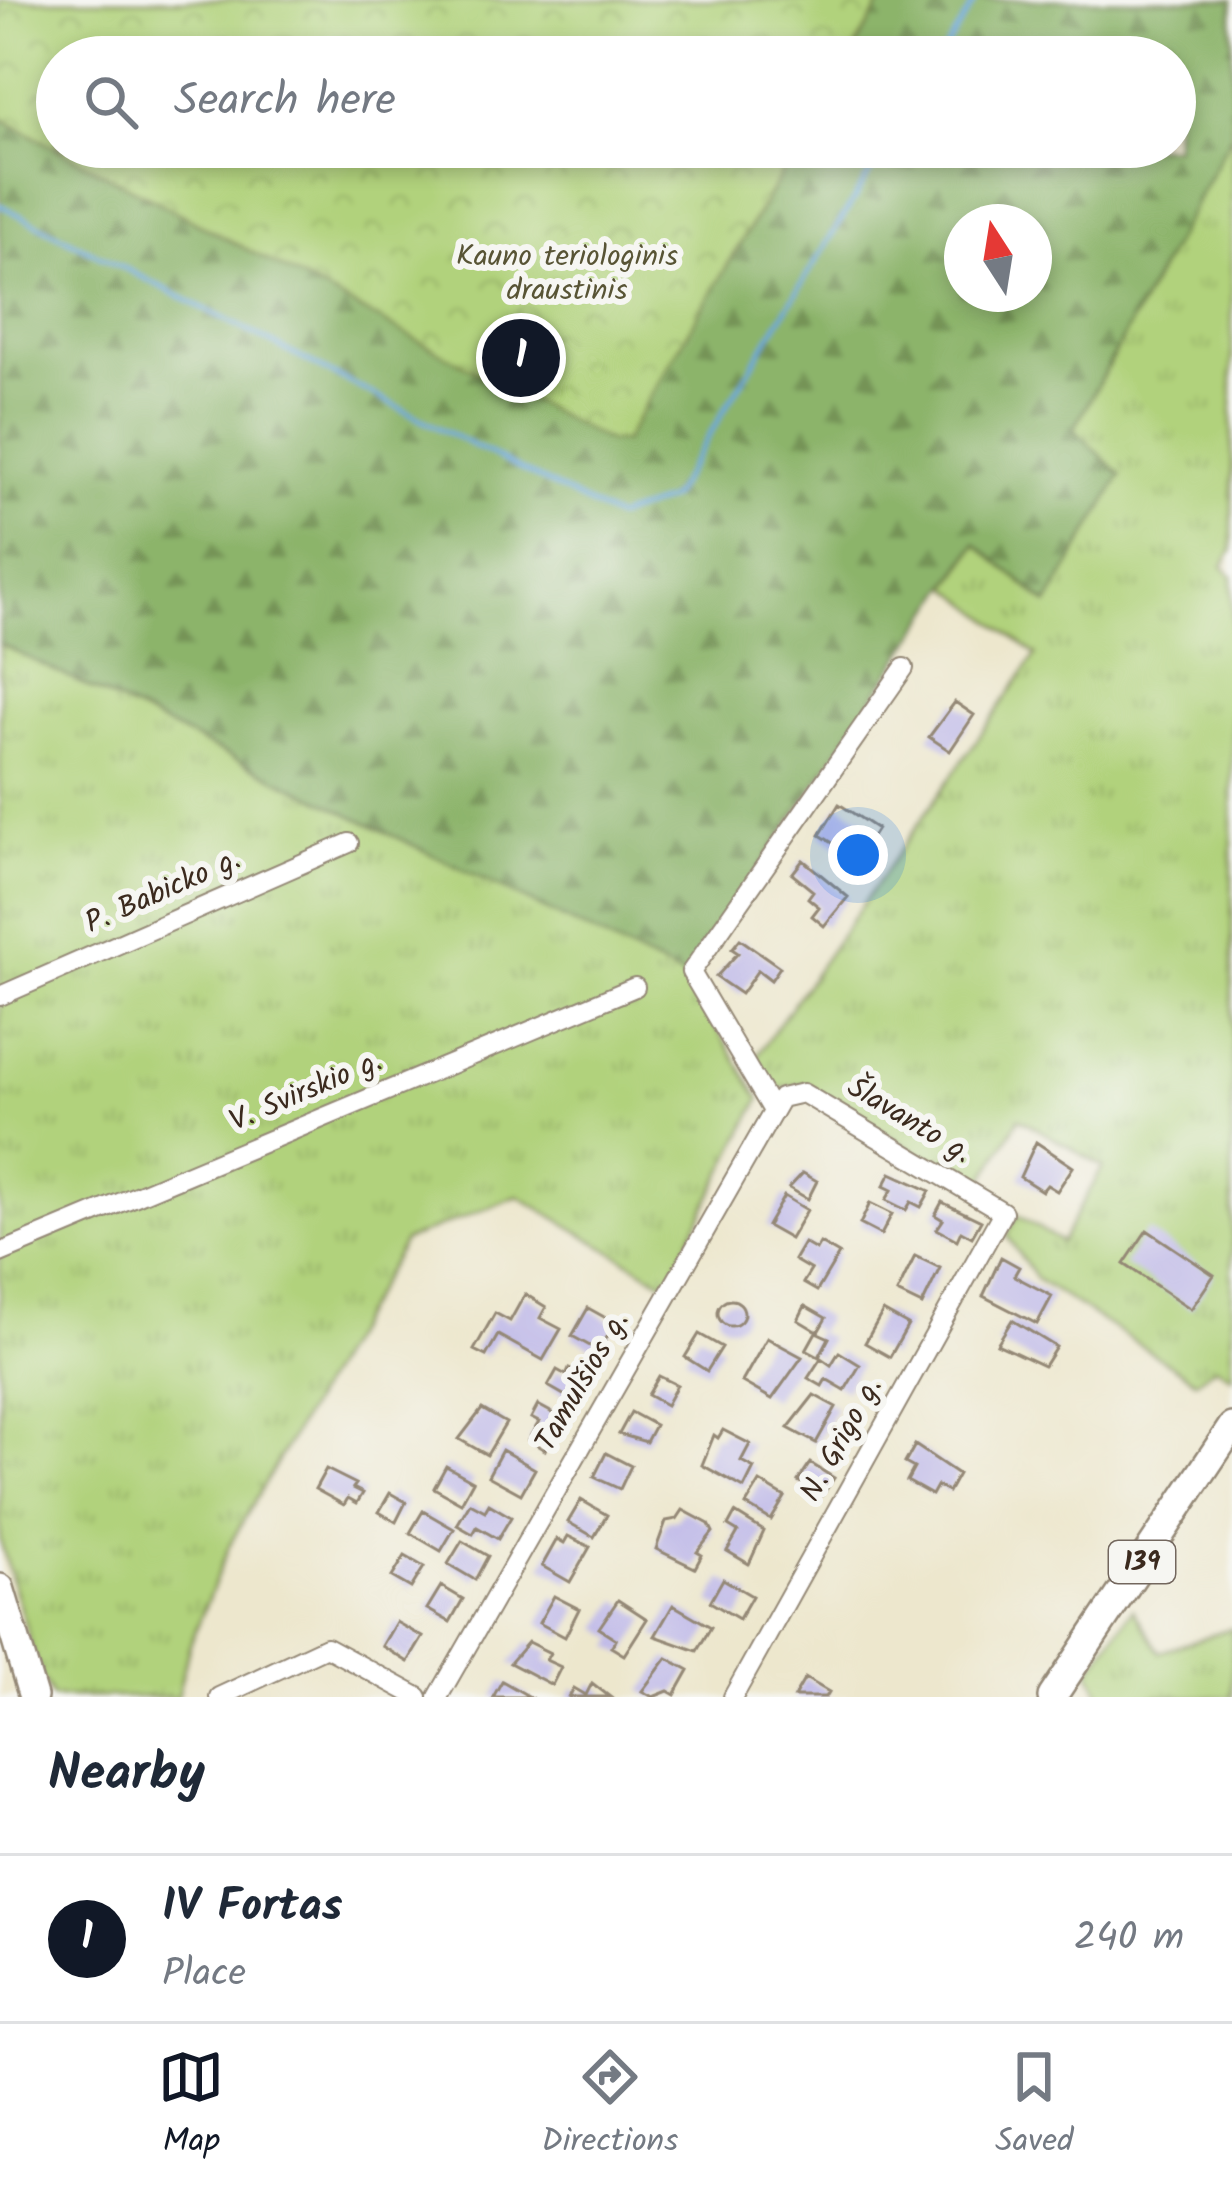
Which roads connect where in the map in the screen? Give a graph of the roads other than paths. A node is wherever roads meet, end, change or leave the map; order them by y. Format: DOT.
graph roads {
  1 [pos="904,668"];
  2 [pos="350,844"];
  3 [pos="635,987"];
  4 [pos="0,996"];
  5 [pos="777,1104"];
  6 [pos="1003,1212"];
  7 [pos="0,1252"];
  8 [pos="1232,1427"];
  9 [pos="0,1588"];
  10 [pos="32,1697"];
  11 [pos="220,1697"];
  12 [pos="418,1697"];
  13 [pos="438,1697"];
  14 [pos="733,1697"];
  15 [pos="1052,1697"];
  1 -- 5 [label="street"];
  2 -- 4 [label="street, P. Babicko g."];
  3 -- 7 [label="street, V. Svirskio g."];
  5 -- 6 [label="street, Šlavanto g."];
  5 -- 13 [label="street, Tamulšios g."];
  6 -- 14 [label="street, N. Grigo g."];
  8 -- 15 [label="main road, 139"];
  9 -- 10 [label="main road"];
  11 -- 12 [label="street"];
}
